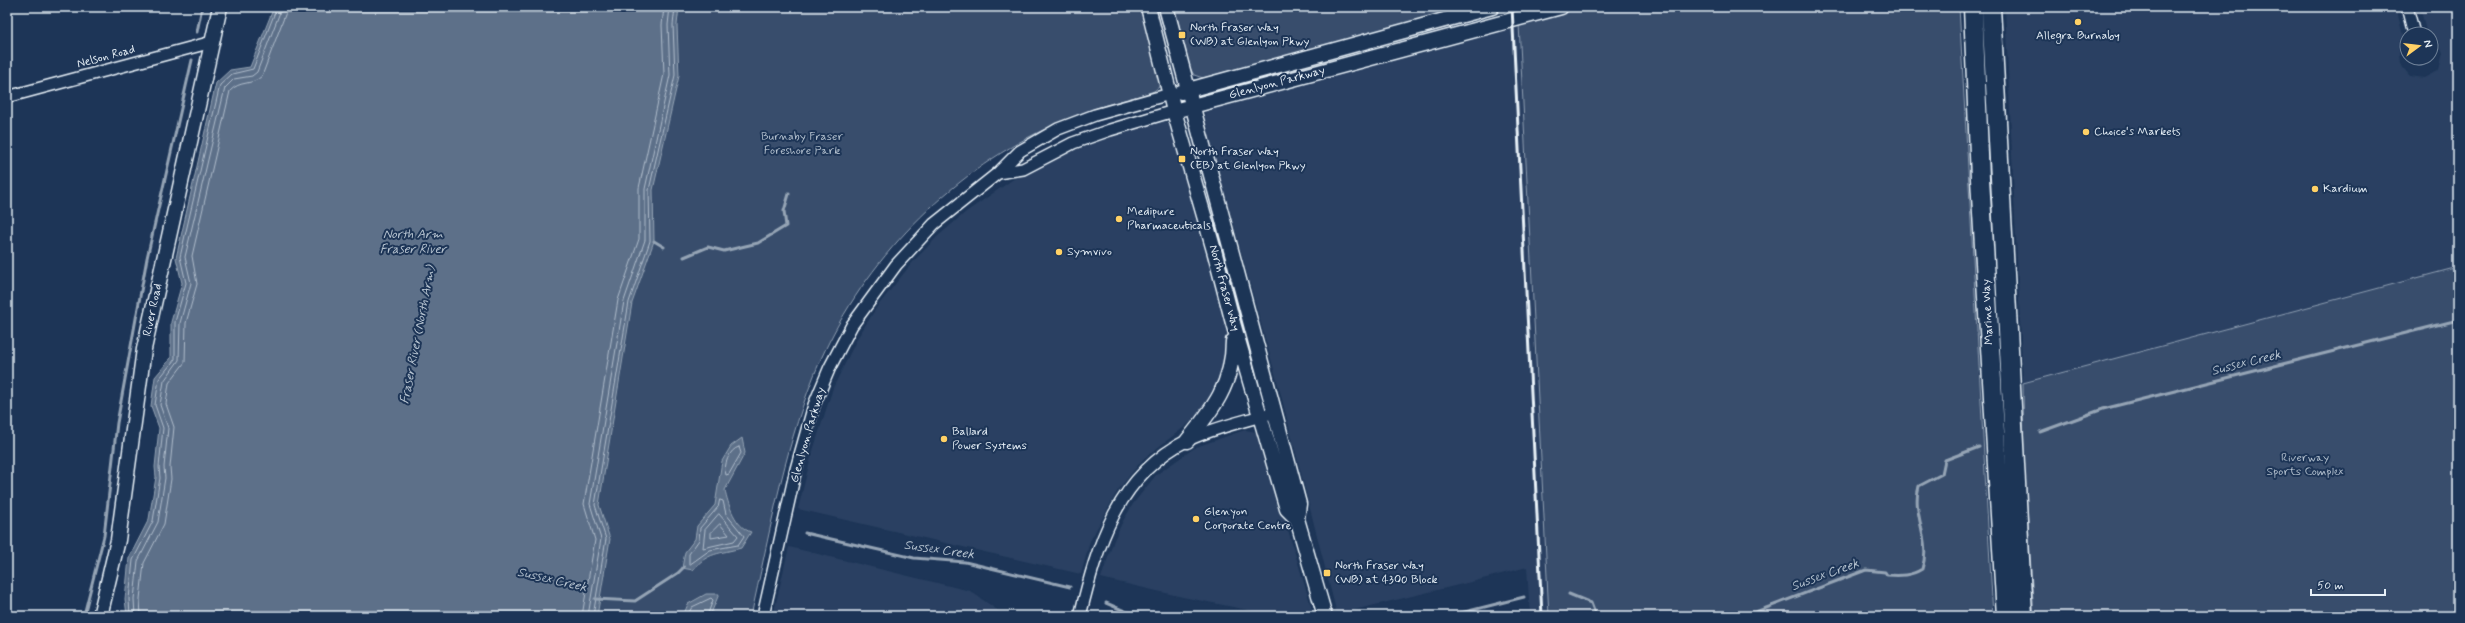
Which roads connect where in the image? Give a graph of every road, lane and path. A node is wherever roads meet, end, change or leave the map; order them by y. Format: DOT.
graph roads {
  1 [pos="220,7"];
  2 [pos="1148,7"];
  3 [pos="1166,7"];
  4 [pos="1492,7"];
  5 [pos="1561,7"];
  6 [pos="1973,7"];
  7 [pos="1990,7"];
  8 [pos="2407,7"];
  9 [pos="2412,26"];
  10 [pos="212,42"];
  11 [pos="1189,90"];
  12 [pos="1170,94"];
  13 [pos="7,97"];
  14 [pos="1193,105"];
  15 [pos="1174,111"];
  16 [pos="998,173"];
  17 [pos="1233,323"];
  18 [pos="1275,412"];
  19 [pos="1259,417"];
  20 [pos="1187,441"];
  21 [pos="1297,519"];
  22 [pos="100,616"];
  23 [pos="763,616"];
  24 [pos="1080,616"];
  25 [pos="1326,616"];
  26 [pos="2006,616"];
  27 [pos="2024,616"];
  1 -- 10 [label="street, River Road"];
  2 -- 12 [label="street, North Fraser Way"];
  3 -- 11 [label="street, North Fraser Way"];
  4 -- 11 [label="street, Glenlyon Parkway"];
  5 -- 14 [label="street, Glenlyon Parkway"];
  6 -- 26 [label="main road, Marine Way"];
  7 -- 27 [label="main road, Marine Way"];
  8 -- 9 [label="street"];
  10 -- 13 [label="street, Nelson Road"];
  10 -- 22 [label="street, River Road"];
  11 -- 12 [label="street, Glenlyon Parkway"];
  11 -- 14 [label="street, North Fraser Way"];
  12 -- 15 [label="street, North Fraser Way"];
  12 -- 16 [label="street, Glenlyon Parkway"];
  14 -- 15 [label="street, Glenlyon Parkway"];
  14 -- 18 [label="street, North Fraser Way"];
  15 -- 16 [label="street, Glenlyon Parkway"];
  15 -- 17 [label="street, North Fraser Way"];
  16 -- 23 [label="street, Glenlyon Parkway"];
  17 -- 19 [label="street, North Fraser Way"];
  17 -- 20 [label="street"];
  18 -- 19 [label="street"];
  18 -- 21 [label="street, North Fraser Way"];
  19 -- 20 [label="street"];
  19 -- 21 [label="street, North Fraser Way"];
  20 -- 24 [label="street"];
  21 -- 25 [label="street, North Fraser Way"];
}
